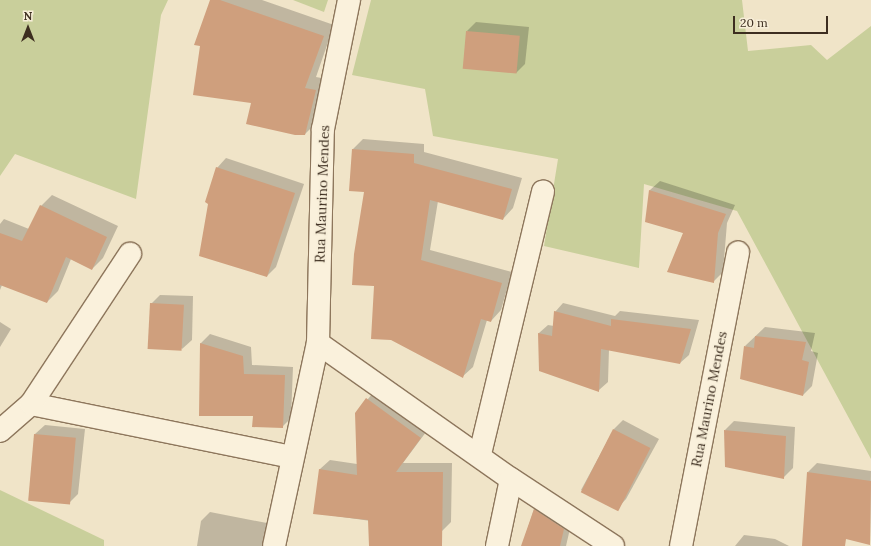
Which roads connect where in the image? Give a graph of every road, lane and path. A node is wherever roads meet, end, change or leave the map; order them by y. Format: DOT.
graph roads {
  1 [pos="349,0"];
  2 [pos="543,191"];
  3 [pos="738,252"];
  4 [pos="130,254"];
  5 [pos="318,343"];
  6 [pos="31,404"];
  7 [pos="0,431"];
  8 [pos="480,454"];
  9 [pos="292,457"];
  10 [pos="511,478"];
  11 [pos="274,546"];
  12 [pos="497,546"];
  13 [pos="613,546"];
  14 [pos="681,546"];
  1 -- 5 [label="street, Rua Maurino Mendes"];
  2 -- 8 [label="street"];
  3 -- 14 [label="street, Rua Maurino Mendes"];
  4 -- 6 [label="street"];
  5 -- 8 [label="street"];
  5 -- 9 [label="street, Rua Maurino Mendes"];
  6 -- 7 [label="street"];
  6 -- 9 [label="street"];
  8 -- 10 [label="street"];
  9 -- 11 [label="street, Rua Maurino Mendes"];
  10 -- 12 [label="street"];
  10 -- 13 [label="street"];
}
